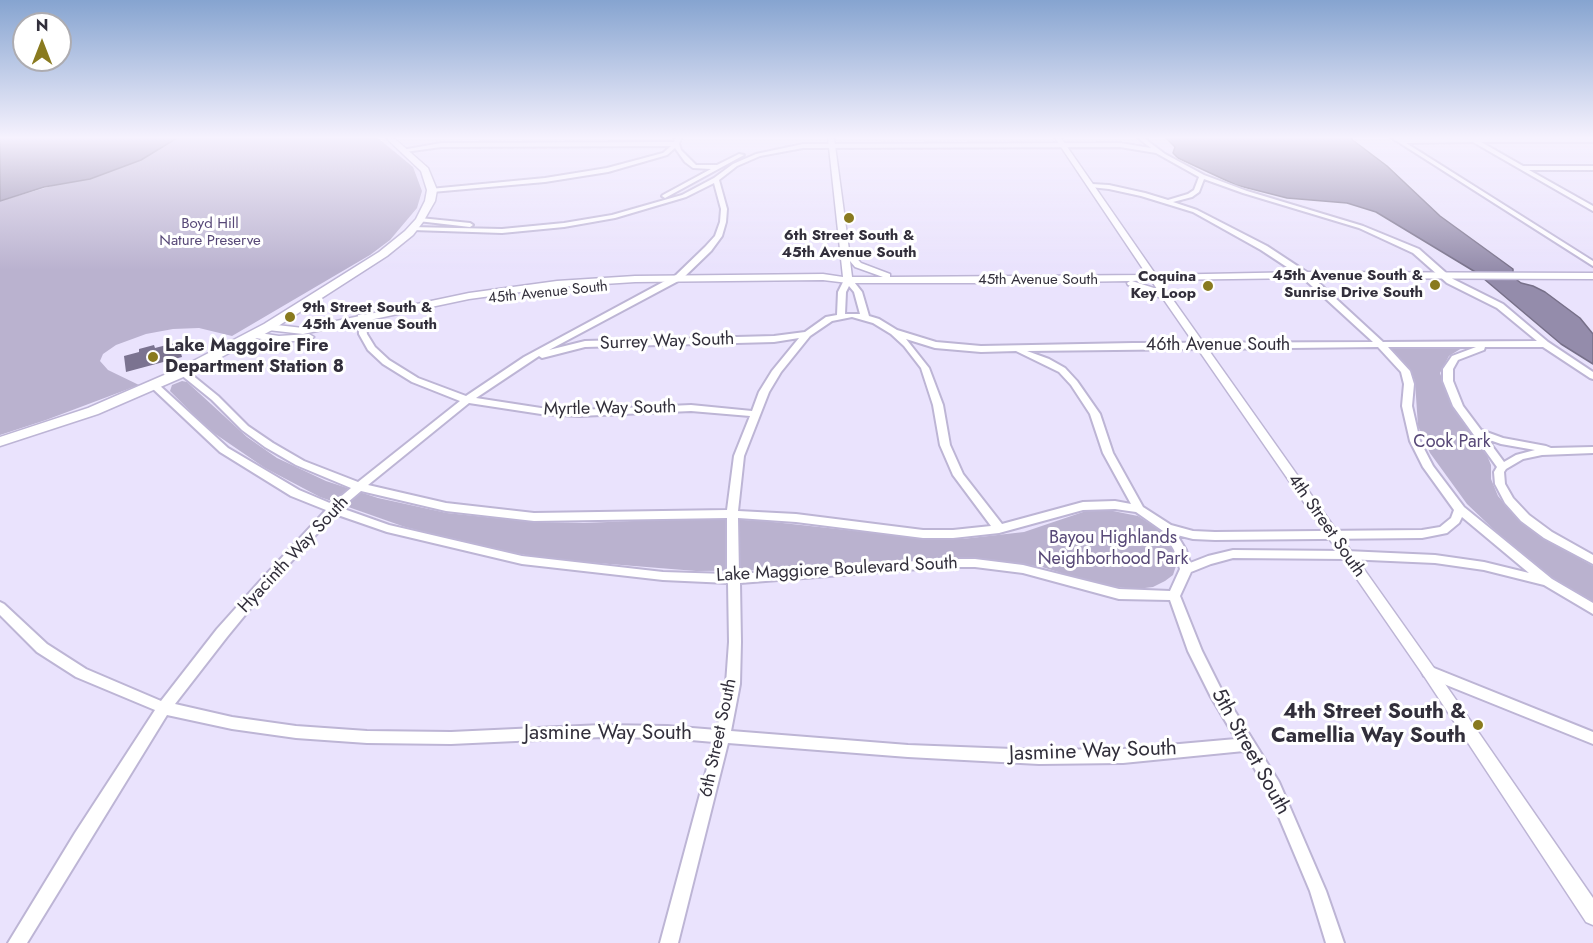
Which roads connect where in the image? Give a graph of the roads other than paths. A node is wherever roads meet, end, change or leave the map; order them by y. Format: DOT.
graph roads {
  1 [pos="429,182"];
  2 [pos="522,182"];
  3 [pos="692,182"];
  4 [pos="710,182"];
  5 [pos="717,182"];
  6 [pos="837,182"];
  7 [pos="1089,182"];
  8 [pos="1200,182"];
  9 [pos="1218,182"];
  10 [pos="1465,182"];
  11 [pos="1546,182"];
  12 [pos="1092,186"];
  13 [pos="682,188"];
  14 [pos="432,190"];
  15 [pos="695,191"];
  16 [pos="720,192"];
  17 [pos="1167,201"];
  18 [pos="1593,209"];
  19 [pos="416,224"];
  20 [pos="845,251"];
  21 [pos="1593,264"];
  22 [pos="1442,275"];
  23 [pos="679,277"];
  24 [pos="1308,278"];
  25 [pos="1483,278"];
  26 [pos="1593,278"];
  27 [pos="1114,279"];
  28 [pos="1156,279"];
  29 [pos="848,280"];
  30 [pos="911,280"];
  31 [pos="1450,281"];
  32 [pos="666,285"];
  33 [pos="1170,301"];
  34 [pos="841,316"];
  35 [pos="865,317"];
  36 [pos="361,321"];
  37 [pos="586,326"];
  38 [pos="268,327"];
  39 [pos="894,332"];
  40 [pos="807,334"];
  41 [pos="253,335"];
  42 [pos="614,342"];
  43 [pos="1493,344"];
  44 [pos="1545,344"];
  45 [pos="1200,346"];
  46 [pos="1382,346"];
  47 [pos="1008,349"];
  48 [pos="527,358"];
  49 [pos="183,372"];
  50 [pos="1593,376"];
  51 [pos="155,386"];
  52 [pos="467,400"];
  53 [pos="754,414"];
  54 [pos="1479,433"];
  55 [pos="0,442"];
  56 [pos="1593,450"];
  57 [pos="1561,451"];
  58 [pos="1502,467"];
  59 [pos="359,488"];
  60 [pos="333,509"];
  61 [pos="1139,509"];
  62 [pos="1460,510"];
  63 [pos="732,514"];
  64 [pos="1167,528"];
  65 [pos="999,529"];
  66 [pos="1334,536"];
  67 [pos="1346,555"];
  68 [pos="1593,560"];
  69 [pos="1186,569"];
  70 [pos="734,579"];
  71 [pos="1548,582"];
  72 [pos="1174,596"];
  73 [pos="0,607"];
  74 [pos="1593,609"];
  75 [pos="1429,672"];
  76 [pos="164,708"];
  77 [pos="723,735"];
  78 [pos="1593,738"];
  79 [pos="1248,744"];
  80 [pos="1593,915"];
  81 [pos="17,943"];
  82 [pos="669,943"];
  83 [pos="1335,943"];
  1 -- 14 [label="main road"];
  2 -- 14 [label="street"];
  3 -- 13 [label="street"];
  4 -- 15 [label="street"];
  5 -- 16 [label="street, Hyacinth Way South"];
  6 -- 20 [label="street"];
  7 -- 12 [label="street, 4th Street South"];
  8 -- 17 [label="street"];
  9 -- 22 [label="street"];
  10 -- 21 [label="street"];
  11 -- 18 [label="street"];
  12 -- 17 [label="street"];
  12 -- 28 [label="street, 4th Street South"];
  13 -- 15 [label="street"];
  13 -- 19 [label="street"];
  14 -- 19 [label="main road"];
  15 -- 16 [label="street"];
  15 -- 19 [label="street"];
  16 -- 23 [label="street, Hyacinth Way South"];
  17 -- 24 [label="street"];
  19 -- 38 [label="main road"];
  20 -- 29 [label="street"];
  20 -- 30 [label="street"];
  22 -- 24 [label="street, 45th Avenue South"];
  22 -- 25 [label="street, 45th Avenue South"];
  22 -- 31 [label="street"];
  23 -- 29 [label="street, 45th Avenue South"];
  23 -- 32 [label="street, Hyacinth Way South"];
  23 -- 36 [label="street, 45th Avenue South"];
  24 -- 28 [label="street, 45th Avenue South"];
  24 -- 31 [label="street, 45th Avenue South"];
  24 -- 46 [label="street"];
  25 -- 26 [label="street"];
  25 -- 31 [label="street, 45th Avenue South"];
  27 -- 28 [label="street, 45th Avenue South"];
  27 -- 30 [label="street, 45th Avenue South"];
  27 -- 33 [label="street"];
  28 -- 33 [label="street, 4th Street South"];
  29 -- 30 [label="street, 45th Avenue South"];
  29 -- 32 [label="street, 45th Avenue South"];
  29 -- 34 [label="street"];
  29 -- 35 [label="street"];
  31 -- 44 [label="street"];
  32 -- 36 [label="street, 45th Avenue South"];
  32 -- 37 [label="street, Hyacinth Way South"];
  33 -- 45 [label="street, 4th Street South"];
  34 -- 35 [label="street, 6th Street South"];
  34 -- 40 [label="street, 6th Street South"];
  35 -- 39 [label="street"];
  36 -- 38 [label="street, 45th Avenue South"];
  36 -- 41 [label="street, 45th Avenue South"];
  36 -- 52 [label="street, Myrtle Way South"];
  37 -- 42 [label="street"];
  37 -- 48 [label="street, Hyacinth Way South"];
  38 -- 41 [label="main road"];
  39 -- 47 [label="street, 46th Avenue South"];
  39 -- 65 [label="street"];
  40 -- 42 [label="street, Surrey Way South"];
  40 -- 53 [label="street, 6th Street South"];
  41 -- 49 [label="main road"];
  42 -- 48 [label="street, Surrey Way South"];
  43 -- 44 [label="street, 46th Avenue South"];
  43 -- 46 [label="street, 46th Avenue South"];
  43 -- 54 [label="street"];
  44 -- 50 [label="street"];
  45 -- 46 [label="street, 46th Avenue South"];
  45 -- 47 [label="street, 46th Avenue South"];
  45 -- 66 [label="street, 4th Street South"];
  46 -- 62 [label="street"];
  47 -- 61 [label="street"];
  48 -- 52 [label="street, Hyacinth Way South"];
  49 -- 51 [label="main road"];
  49 -- 59 [label="street, Lake Maggiore Boulevard South"];
  51 -- 55 [label="main road"];
  51 -- 60 [label="street, Lake Maggiore Boulevard South"];
  52 -- 53 [label="street, Myrtle Way South"];
  52 -- 59 [label="street, Hyacinth Way South"];
  53 -- 63 [label="street, 6th Street South"];
  54 -- 57 [label="street"];
  54 -- 58 [label="street"];
  56 -- 57 [label="street"];
  57 -- 58 [label="street"];
  58 -- 68 [label="street"];
  59 -- 60 [label="street, Hyacinth Way South"];
  59 -- 63 [label="street, Lake Maggiore Boulevard South"];
  60 -- 70 [label="street, Lake Maggiore Boulevard South"];
  60 -- 76 [label="street, Hyacinth Way South"];
  61 -- 64 [label="street, Lake Maggiore Boulevard South"];
  61 -- 65 [label="street, Lake Maggiore Boulevard South"];
  62 -- 66 [label="street, Lake Maggiore Boulevard South"];
  62 -- 71 [label="street"];
  63 -- 65 [label="street, Lake Maggiore Boulevard South"];
  63 -- 70 [label="street, 6th Street South"];
  64 -- 66 [label="street, Lake Maggiore Boulevard South"];
  64 -- 69 [label="street, Lake Maggiore Boulevard South"];
  66 -- 67 [label="street, 4th Street South"];
  67 -- 69 [label="street"];
  67 -- 71 [label="street"];
  67 -- 75 [label="street, 4th Street South"];
  69 -- 72 [label="street"];
  70 -- 72 [label="street, Lake Maggiore Boulevard South"];
  70 -- 77 [label="street, 6th Street South"];
  71 -- 74 [label="street"];
  72 -- 79 [label="street, 5th Street South"];
  73 -- 76 [label="street, Jasmine Way South"];
  75 -- 78 [label="street"];
  75 -- 80 [label="street, 4th Street South"];
  76 -- 77 [label="street, Jasmine Way South"];
  76 -- 81 [label="street, Hyacinth Way South"];
  77 -- 79 [label="street, Jasmine Way South"];
  77 -- 82 [label="street, 6th Street South"];
  79 -- 83 [label="street, 5th Street South"];
}
